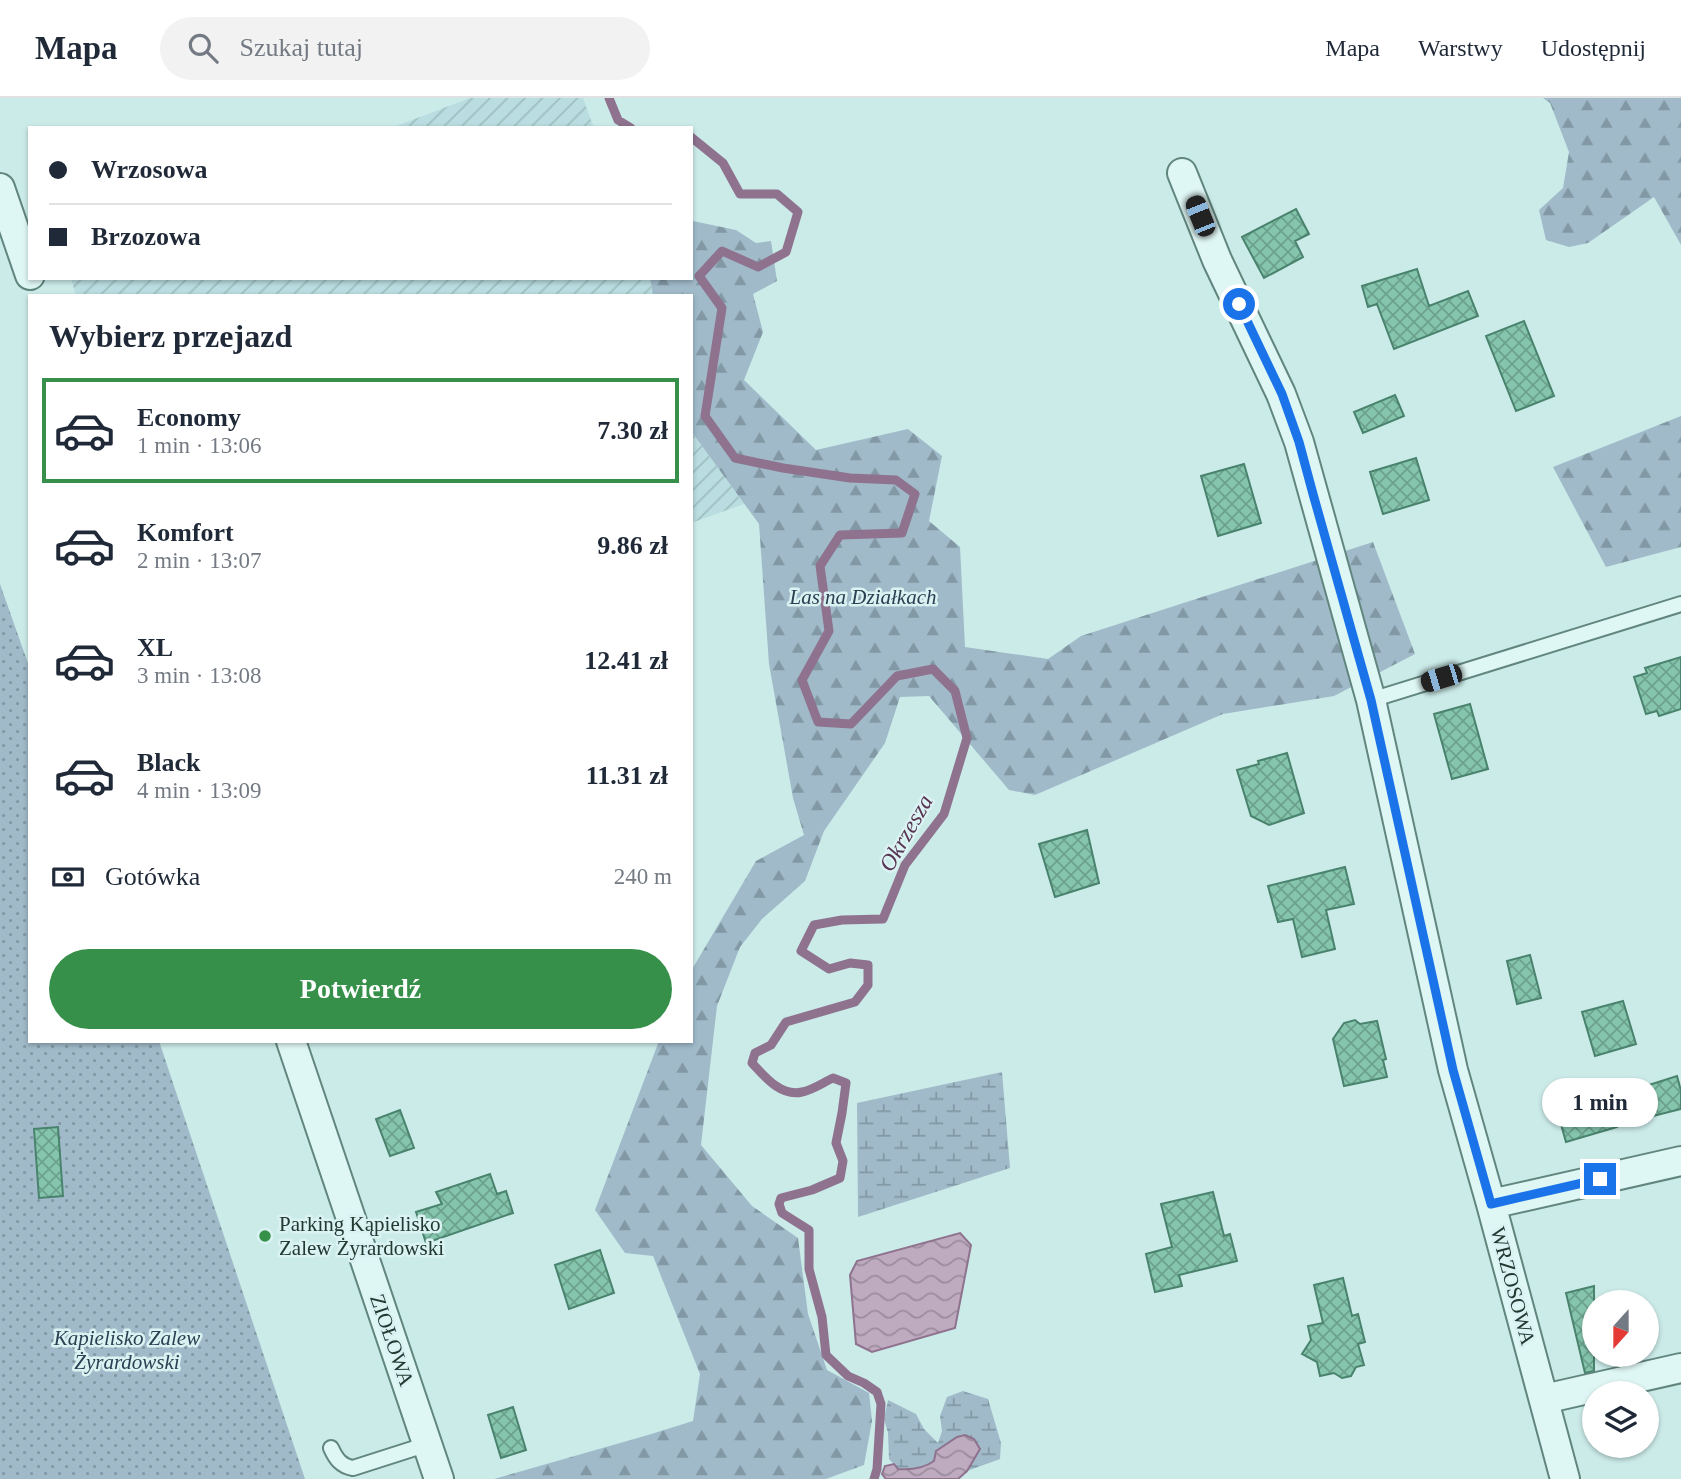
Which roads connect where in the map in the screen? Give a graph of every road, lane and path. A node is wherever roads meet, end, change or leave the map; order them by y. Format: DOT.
graph roads {
  1 [pos="1182,173"];
  2 [pos="0,188"];
  3 [pos="28,270"];
  4 [pos="1681,604"];
  5 [pos="1371,700"];
  6 [pos="293,1043"];
  7 [pos="1681,1161"];
  8 [pos="1491,1204"];
  9 [pos="1681,1368"];
  10 [pos="1544,1399"];
  11 [pos="428,1444"];
  12 [pos="331,1448"];
  13 [pos="439,1479"];
  14 [pos="1565,1479"];
  1 -- 5 [label="street, WRZOSOWA"];
  2 -- 3 [label="street"];
  4 -- 5 [label="lane"];
  5 -- 8 [label="street, WRZOSOWA"];
  6 -- 11 [label="street, ZIOŁOWA"];
  7 -- 8 [label="street"];
  8 -- 10 [label="street, WRZOSOWA"];
  9 -- 10 [label="street"];
  10 -- 14 [label="street, WRZOSOWA"];
  11 -- 12 [label="lane"];
  11 -- 13 [label="street, ZIOŁOWA"];
}
